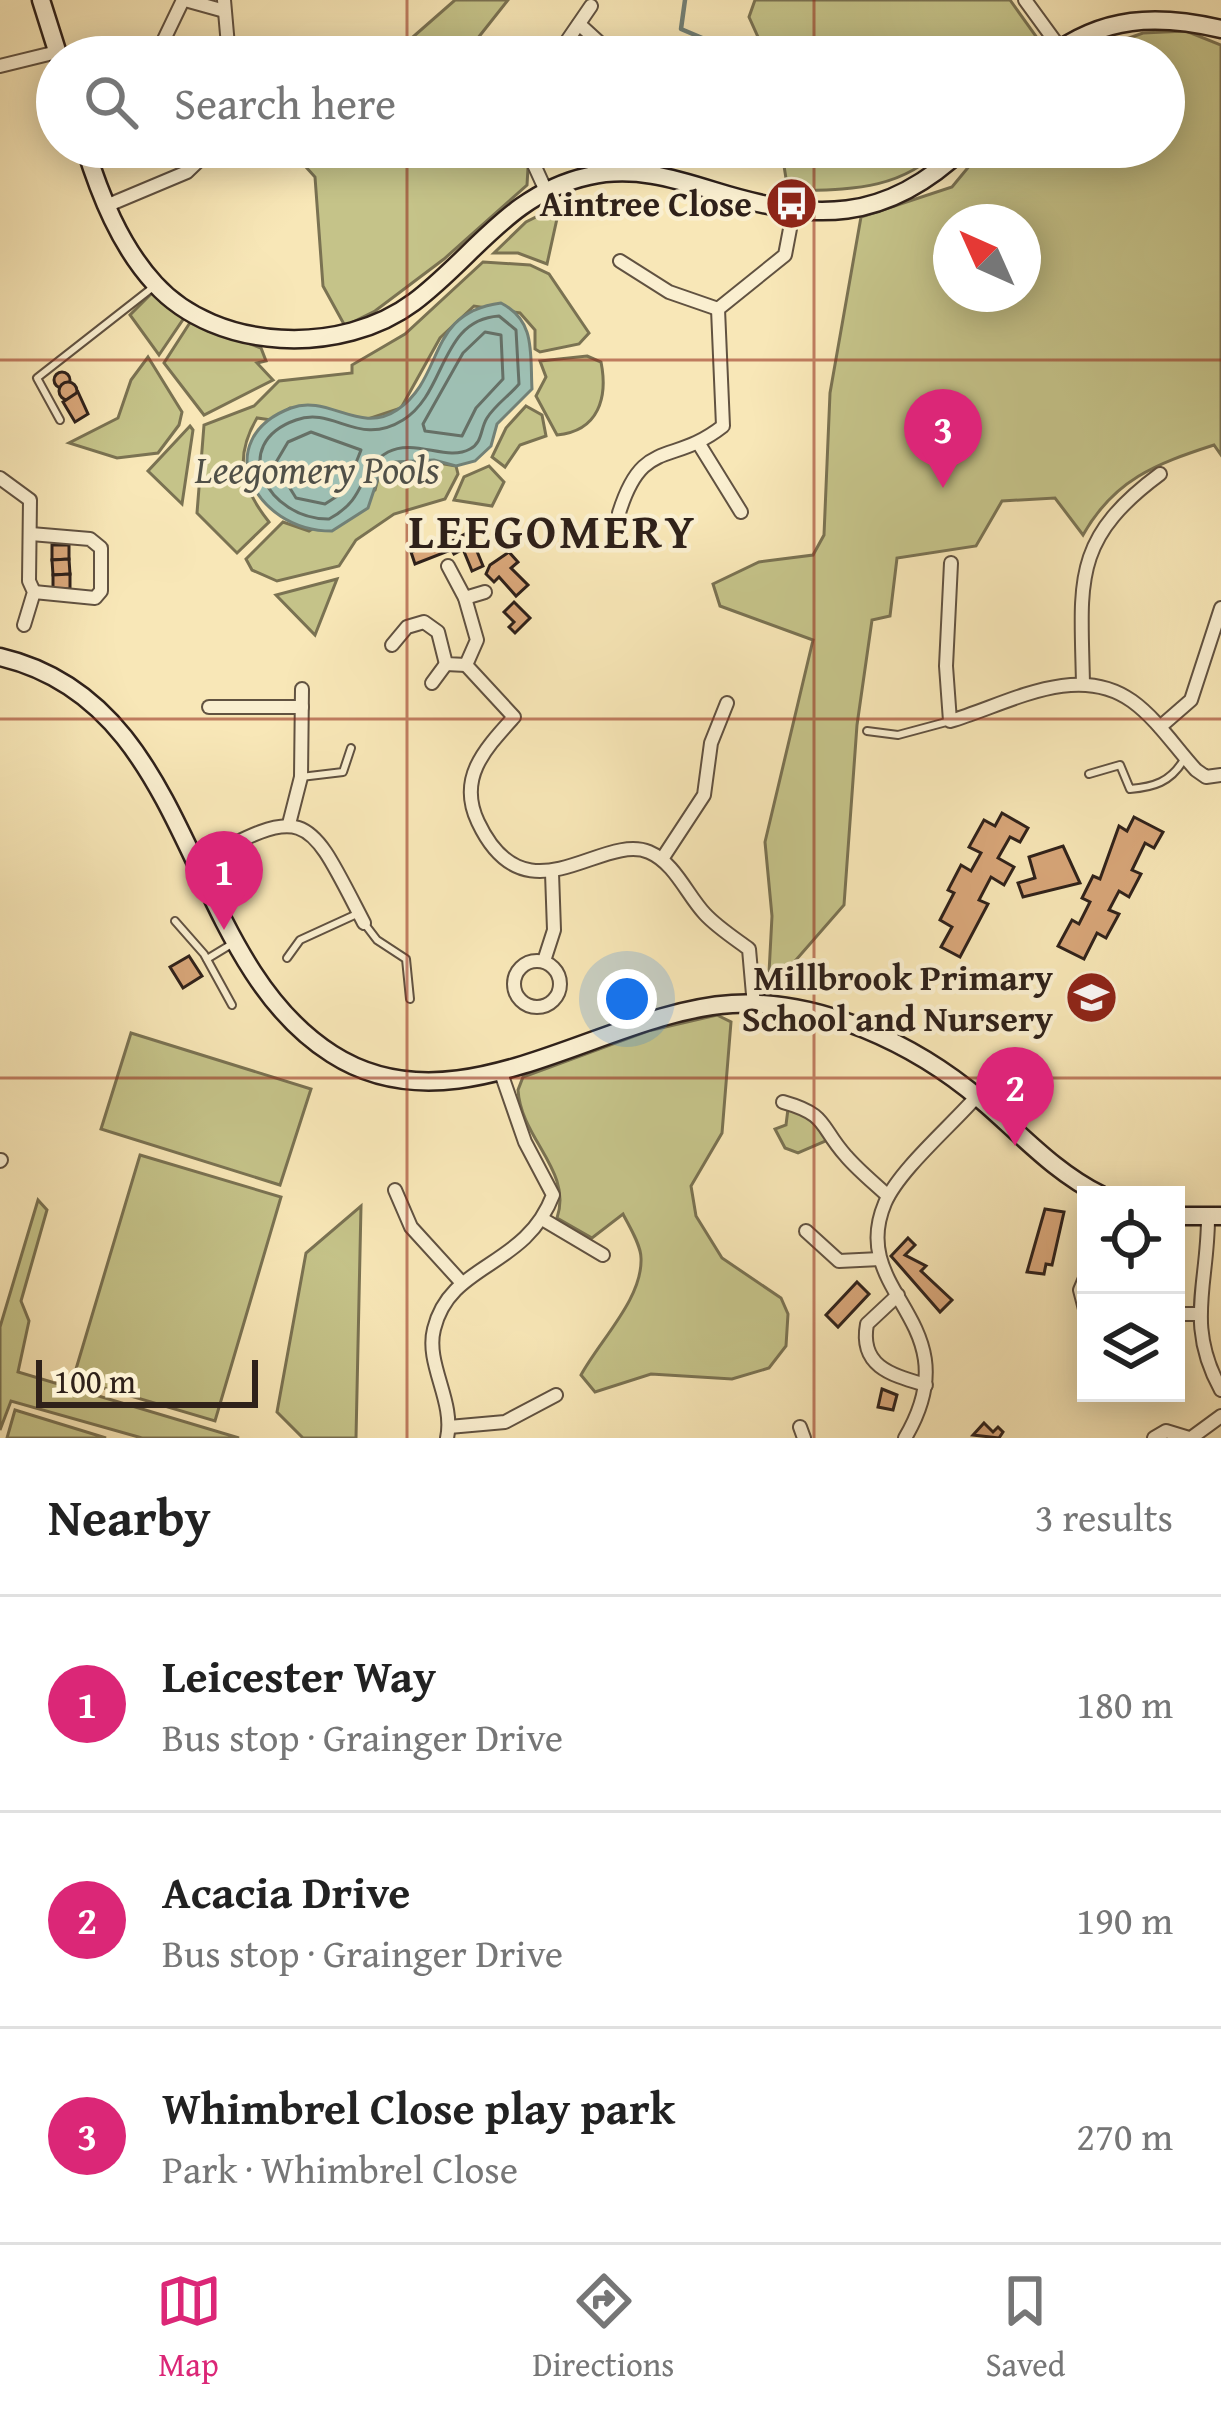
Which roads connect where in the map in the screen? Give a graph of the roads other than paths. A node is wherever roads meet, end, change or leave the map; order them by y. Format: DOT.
graph roads {
  1 [pos="41,0"];
  2 [pos="184,0"];
  3 [pos="1025,0"];
  4 [pos="223,5"];
  5 [pos="591,5"];
  6 [pos="579,24"];
  7 [pos="1221,29"];
  8 [pos="52,36"];
  9 [pos="166,36"];
  10 [pos="227,36"];
  11 [pos="571,36"];
  12 [pos="592,36"];
  13 [pos="1045,36"];
  14 [pos="1087,36"];
  15 [pos="36,59"];
  16 [pos="0,66"];
  17 [pos="92,168"];
  18 [pos="192,168"];
  19 [pos="536,168"];
  20 [pos="937,168"];
  21 [pos="546,191"];
  22 [pos="106,206"];
  23 [pos="793,213"];
  24 [pos="620,261"];
  25 [pos="155,285"];
  26 [pos="718,309"];
  27 [pos="61,420"];
  28 [pos="699,445"];
  29 [pos="1160,474"];
  30 [pos="0,478"];
  31 [pos="741,512"];
  32 [pos="619,513"];
  33 [pos="31,534"];
  34 [pos="951,563"];
  35 [pos="448,566"];
  36 [pos="34,592"];
  37 [pos="485,592"];
  38 [pos="465,598"];
  39 [pos="1221,608"];
  40 [pos="24,625"];
  41 [pos="392,645"];
  42 [pos="0,656"];
  43 [pos="446,664"];
  44 [pos="466,665"];
  45 [pos="432,682"];
  46 [pos="1083,684"];
  47 [pos="302,689"];
  48 [pos="727,703"];
  49 [pos="209,707"];
  50 [pos="302,707"];
  51 [pos="950,721"];
  52 [pos="1160,727"];
  53 [pos="867,731"];
  54 [pos="352,748"];
  55 [pos="1185,758"];
  56 [pos="1089,774"];
  57 [pos="1221,775"];
  58 [pos="301,777"];
  59 [pos="289,824"];
  60 [pos="662,859"];
  61 [pos="198,863"];
  62 [pos="552,873"];
  63 [pos="362,918"];
  64 [pos="175,921"];
  65 [pos="238,940"];
  66 [pos="287,958"];
  67 [pos="207,959"];
  68 [pos="544,961"];
  69 [pos="410,999"];
  70 [pos="232,1005"];
  71 [pos="754,1006"];
  72 [pos="500,1070"];
  73 [pos="977,1096"];
  74 [pos="784,1102"];
  75 [pos="1086,1186"];
  76 [pos="395,1190"];
  77 [pos="888,1196"];
  78 [pos="1185,1216"];
  79 [pos="1215,1217"];
  80 [pos="544,1220"];
  81 [pos="806,1231"];
  82 [pos="602,1255"];
  83 [pos="880,1259"];
  84 [pos="462,1283"];
  85 [pos="898,1295"];
  86 [pos="1185,1313"];
  87 [pos="1197,1314"];
  88 [pos="1216,1371"];
  89 [pos="926,1385"];
  90 [pos="1221,1390"];
  91 [pos="556,1395"];
  92 [pos="1221,1416"];
  93 [pos="448,1432"];
  94 [pos="905,1438"];
  95 [pos="1154,1438"];
  96 [pos="1190,1438"];
  1 -- 8 [label="street"];
  2 -- 4 [label="street"];
  2 -- 9 [label="street"];
  3 -- 13 [label="street"];
  4 -- 10 [label="street"];
  5 -- 6 [label="street"];
  6 -- 11 [label="street"];
  6 -- 12 [label="street"];
  7 -- 14 [label="street"];
  15 -- 16 [label="street"];
  17 -- 22 [label="street"];
  18 -- 22 [label="street"];
  19 -- 21 [label="street"];
  20 -- 23 [label="street"];
  21 -- 23 [label="street"];
  21 -- 25 [label="street"];
  22 -- 25 [label="street"];
  23 -- 26 [label="street"];
  24 -- 26 [label="street"];
  25 -- 27 [label="lane"];
  26 -- 28 [label="street"];
  28 -- 31 [label="street"];
  28 -- 32 [label="street"];
  29 -- 46 [label="street"];
  30 -- 33 [label="street"];
  33 -- 36 [label="street"];
  33 -- 36 [label="street"];
  34 -- 51 [label="street"];
  35 -- 38 [label="street"];
  36 -- 40 [label="street"];
  37 -- 38 [label="street"];
  38 -- 44 [label="street"];
  39 -- 52 [label="street"];
  41 -- 43 [label="street"];
  42 -- 61 [label="street"];
  43 -- 44 [label="street"];
  43 -- 45 [label="street"];
  44 -- 62 [label="street"];
  46 -- 51 [label="street"];
  46 -- 52 [label="street"];
  47 -- 50 [label="street"];
  48 -- 60 [label="street"];
  49 -- 50 [label="street"];
  50 -- 58 [label="street"];
  51 -- 53 [label="lane"];
  52 -- 55 [label="street"];
  54 -- 58 [label="lane"];
  55 -- 56 [label="lane"];
  55 -- 57 [label="street"];
  58 -- 59 [label="street"];
  59 -- 61 [label="street"];
  59 -- 63 [label="street"];
  60 -- 62 [label="street"];
  60 -- 71 [label="street"];
  61 -- 65 [label="street"];
  62 -- 68 [label="street"];
  63 -- 66 [label="lane"];
  63 -- 69 [label="lane"];
  64 -- 67 [label="lane"];
  65 -- 67 [label="lane"];
  65 -- 72 [label="street"];
  67 -- 70 [label="lane"];
  71 -- 72 [label="street"];
  71 -- 73 [label="street"];
  72 -- 80 [label="street"];
  73 -- 75 [label="street"];
  73 -- 77 [label="street"];
  74 -- 77 [label="street"];
  76 -- 84 [label="street"];
  77 -- 83 [label="street"];
  78 -- 79 [label="street"];
  79 -- 87 [label="street"];
  80 -- 82 [label="street"];
  80 -- 84 [label="street"];
  81 -- 83 [label="street"];
  83 -- 85 [label="street"];
  84 -- 93 [label="street"];
  85 -- 89 [label="street"];
  85 -- 89 [label="street"];
  86 -- 87 [label="street"];
  87 -- 88 [label="street"];
  88 -- 90 [label="street"];
  89 -- 94 [label="street"];
  91 -- 93 [label="street"];
  92 -- 96 [label="street"];
  95 -- 96 [label="street"];
}
